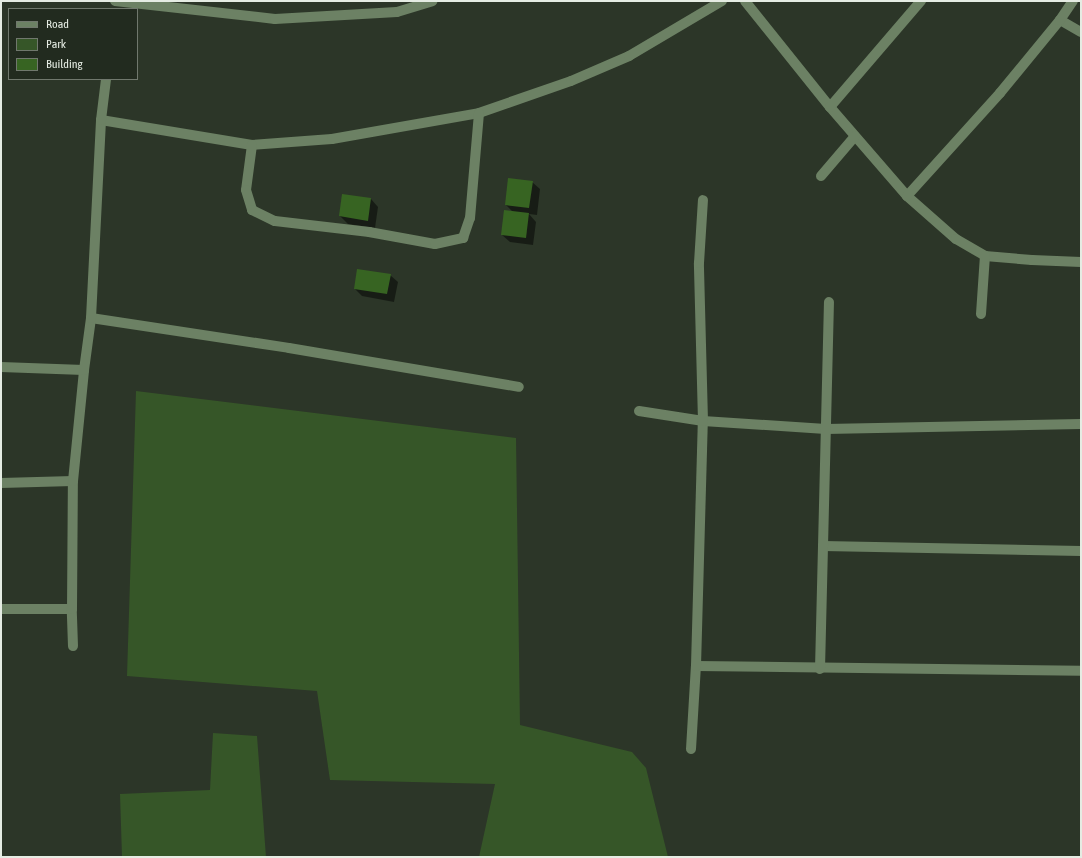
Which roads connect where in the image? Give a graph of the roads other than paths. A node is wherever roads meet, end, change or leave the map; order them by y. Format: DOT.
graph roads {
  1 [pos="115,1"];
  2 [pos="432,1"];
  3 [pos="722,1"];
  4 [pos="745,1"];
  5 [pos="921,1"];
  6 [pos="1073,1"];
  7 [pos="1060,20"];
  8 [pos="1081,32"];
  9 [pos="106,80"];
  10 [pos="830,107"];
  11 [pos="479,113"];
  12 [pos="101,120"];
  13 [pos="855,136"];
  14 [pos="252,145"];
  15 [pos="821,176"];
  16 [pos="907,196"];
  17 [pos="702,200"];
  18 [pos="985,256"];
  19 [pos="1081,262"];
  20 [pos="829,302"];
  21 [pos="981,314"];
  22 [pos="91,318"];
  23 [pos="1,367"];
  24 [pos="84,370"];
  25 [pos="519,387"];
  26 [pos="639,411"];
  27 [pos="703,421"];
  28 [pos="1081,424"];
  29 [pos="826,429"];
  30 [pos="73,481"];
  31 [pos="1,483"];
  32 [pos="823,546"];
  33 [pos="1081,551"];
  34 [pos="1,609"];
  35 [pos="72,609"];
  36 [pos="73,646"];
  37 [pos="696,666"];
  38 [pos="820,668"];
  39 [pos="1081,671"];
  40 [pos="691,749"];
  1 -- 2 [label="street"];
  3 -- 11 [label="street"];
  4 -- 10 [label="street"];
  5 -- 10 [label="street"];
  6 -- 7 [label="street"];
  7 -- 8 [label="street"];
  7 -- 16 [label="street"];
  9 -- 12 [label="street"];
  10 -- 13 [label="street"];
  11 -- 14 [label="street"];
  11 -- 14 [label="street"];
  12 -- 14 [label="street"];
  12 -- 22 [label="street"];
  13 -- 15 [label="street"];
  13 -- 16 [label="street"];
  16 -- 18 [label="street"];
  17 -- 27 [label="street"];
  18 -- 19 [label="street"];
  18 -- 21 [label="street"];
  20 -- 29 [label="street"];
  22 -- 24 [label="street"];
  22 -- 25 [label="street"];
  23 -- 24 [label="street"];
  24 -- 30 [label="street"];
  26 -- 27 [label="street"];
  27 -- 29 [label="street"];
  27 -- 37 [label="street"];
  28 -- 29 [label="street"];
  29 -- 32 [label="street"];
  30 -- 31 [label="street"];
  30 -- 35 [label="street"];
  32 -- 33 [label="street"];
  32 -- 38 [label="street"];
  34 -- 35 [label="street"];
  35 -- 36 [label="street"];
  37 -- 38 [label="street"];
  37 -- 40 [label="street"];
  38 -- 39 [label="street"];
}
